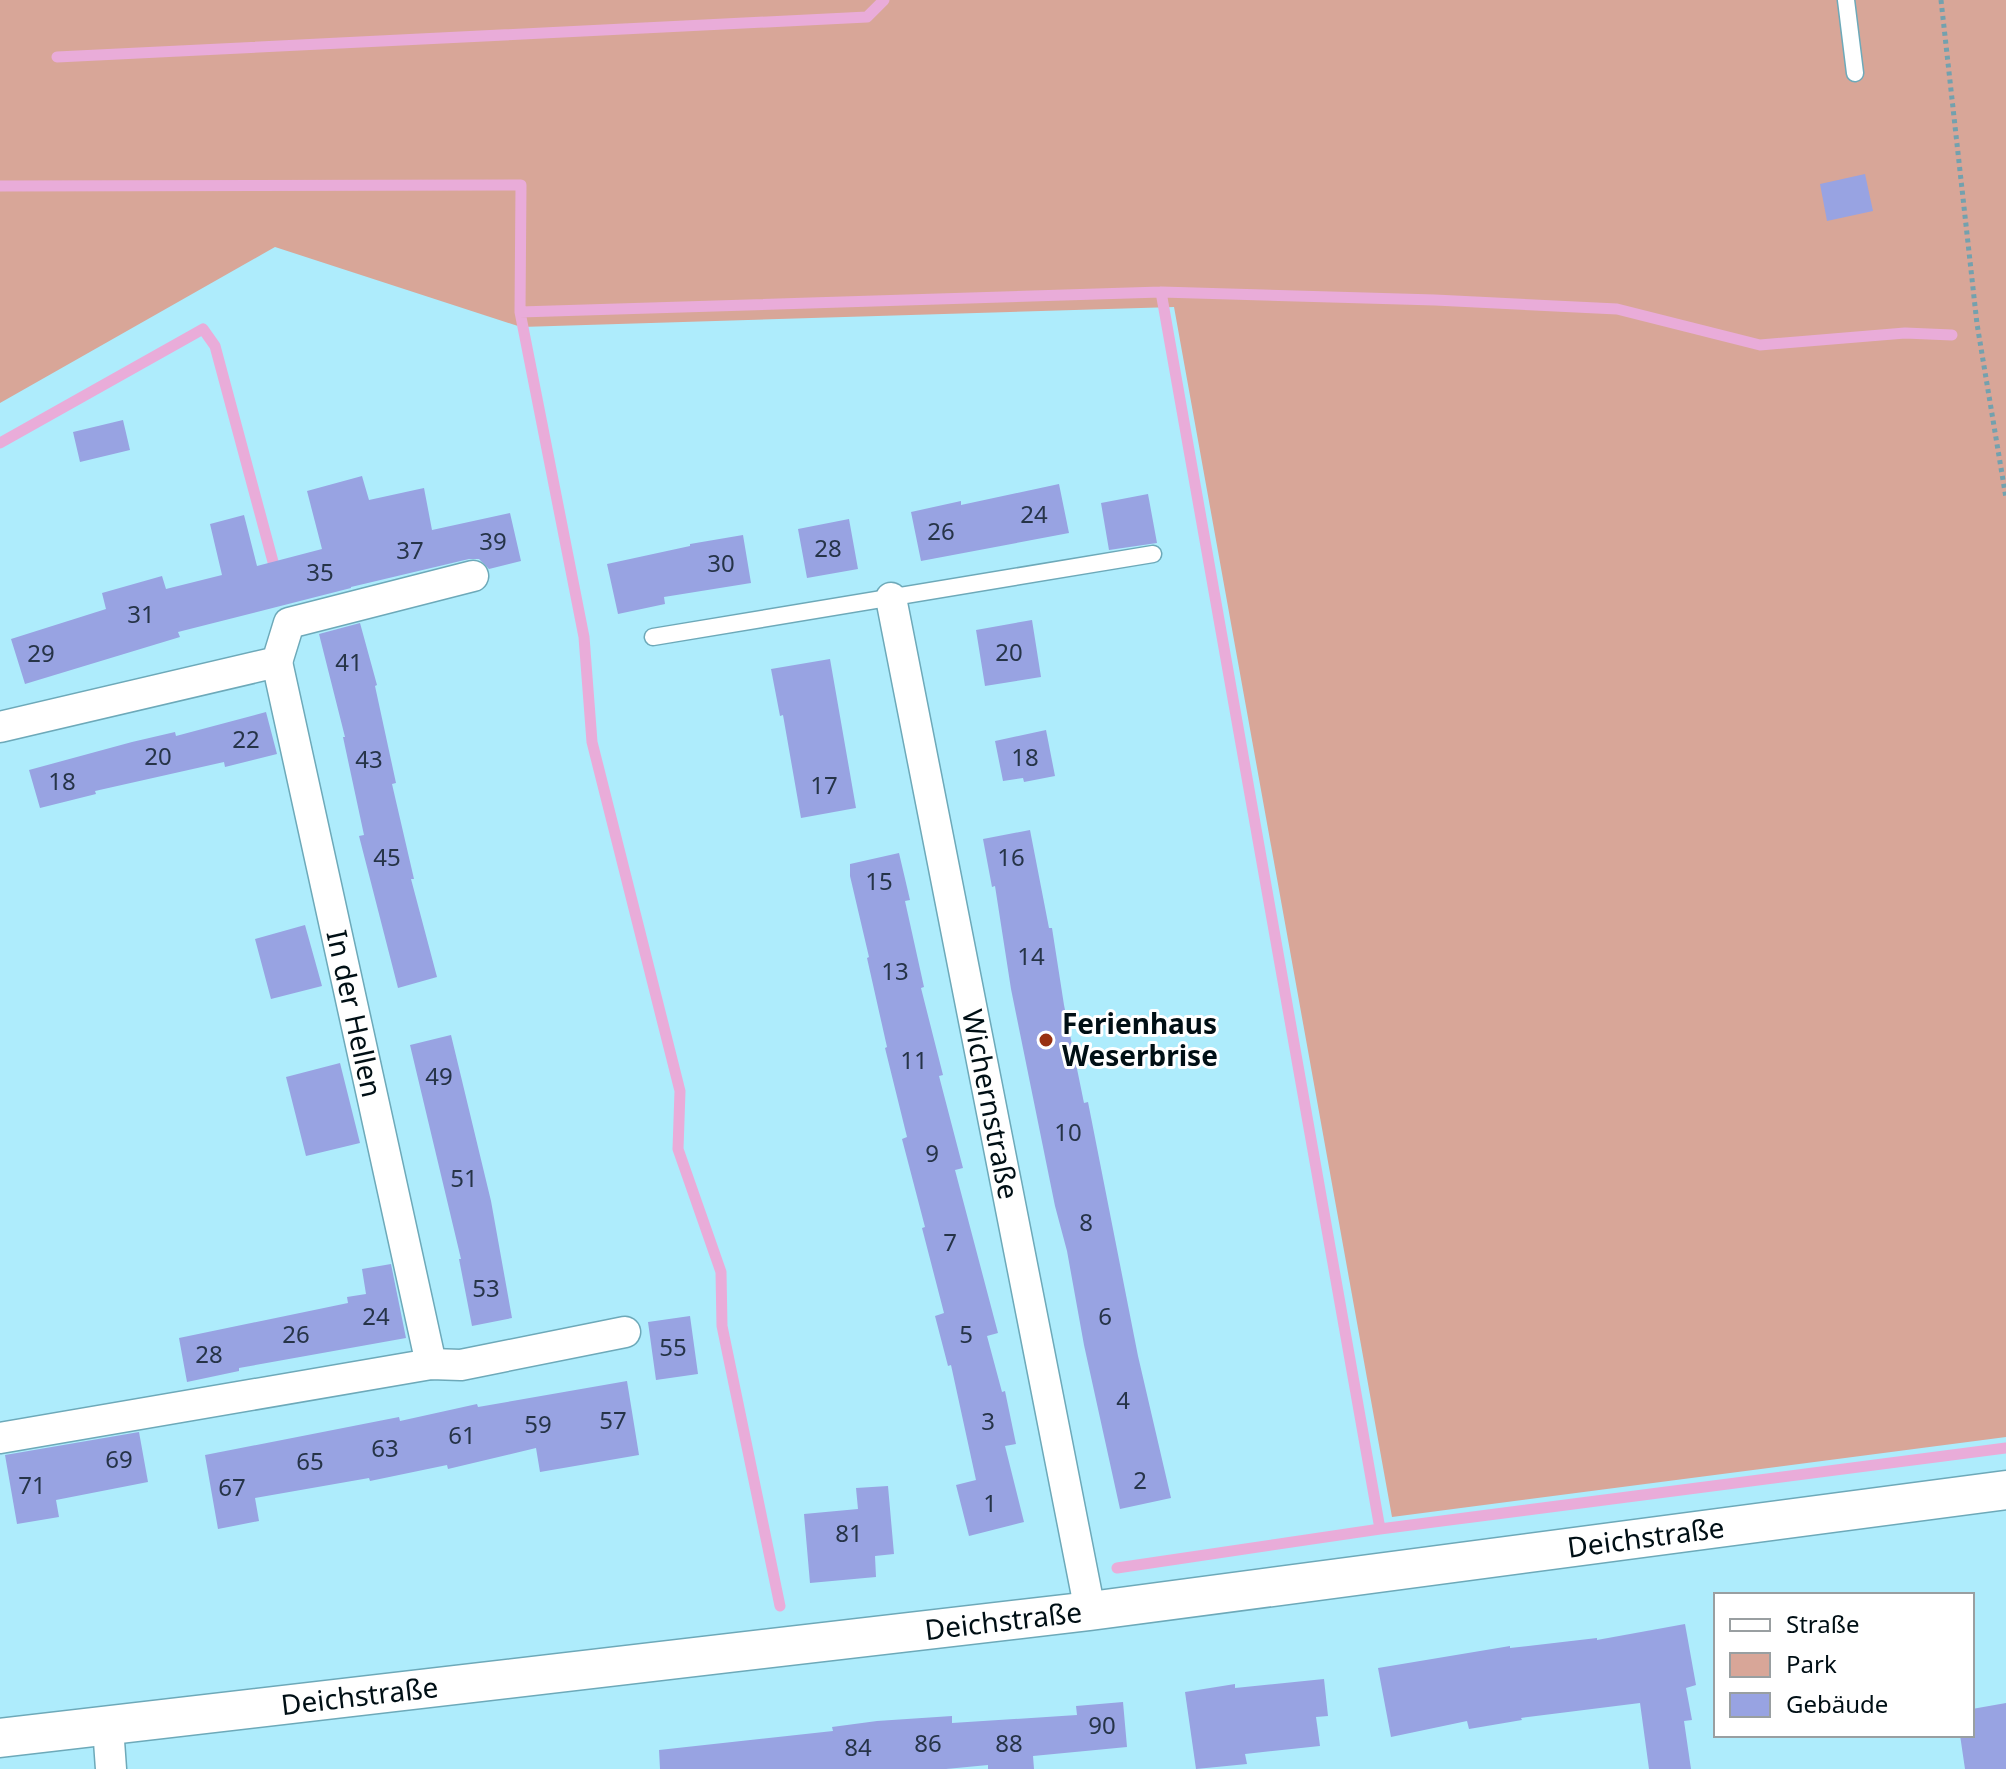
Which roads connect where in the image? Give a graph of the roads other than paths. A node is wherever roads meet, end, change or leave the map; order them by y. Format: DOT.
graph roads {
  1 [pos="1846,0"];
  2 [pos="1855,73"];
  3 [pos="1153,554"];
  4 [pos="473,576"];
  5 [pos="891,598"];
  6 [pos="653,637"];
  7 [pos="277,662"];
  8 [pos="0,727"];
  9 [pos="625,1332"];
  10 [pos="431,1364"];
  11 [pos="0,1438"];
  12 [pos="2006,1490"];
  13 [pos="1090,1611"];
  14 [pos="108,1727"];
  15 [pos="0,1738"];
  16 [pos="111,1769"];
  1 -- 2 [label="lane"];
  3 -- 5 [label="lane"];
  4 -- 7 [label="street, In der Hellen"];
  5 -- 6 [label="lane"];
  5 -- 13 [label="street, Wichernstraße"];
  7 -- 8 [label="street"];
  7 -- 10 [label="street, In der Hellen"];
  9 -- 10 [label="street"];
  10 -- 11 [label="street"];
  12 -- 13 [label="street, Deichstraße"];
  13 -- 14 [label="street, Deichstraße"];
  14 -- 15 [label="street, Deichstraße"];
  14 -- 16 [label="street"];
}
